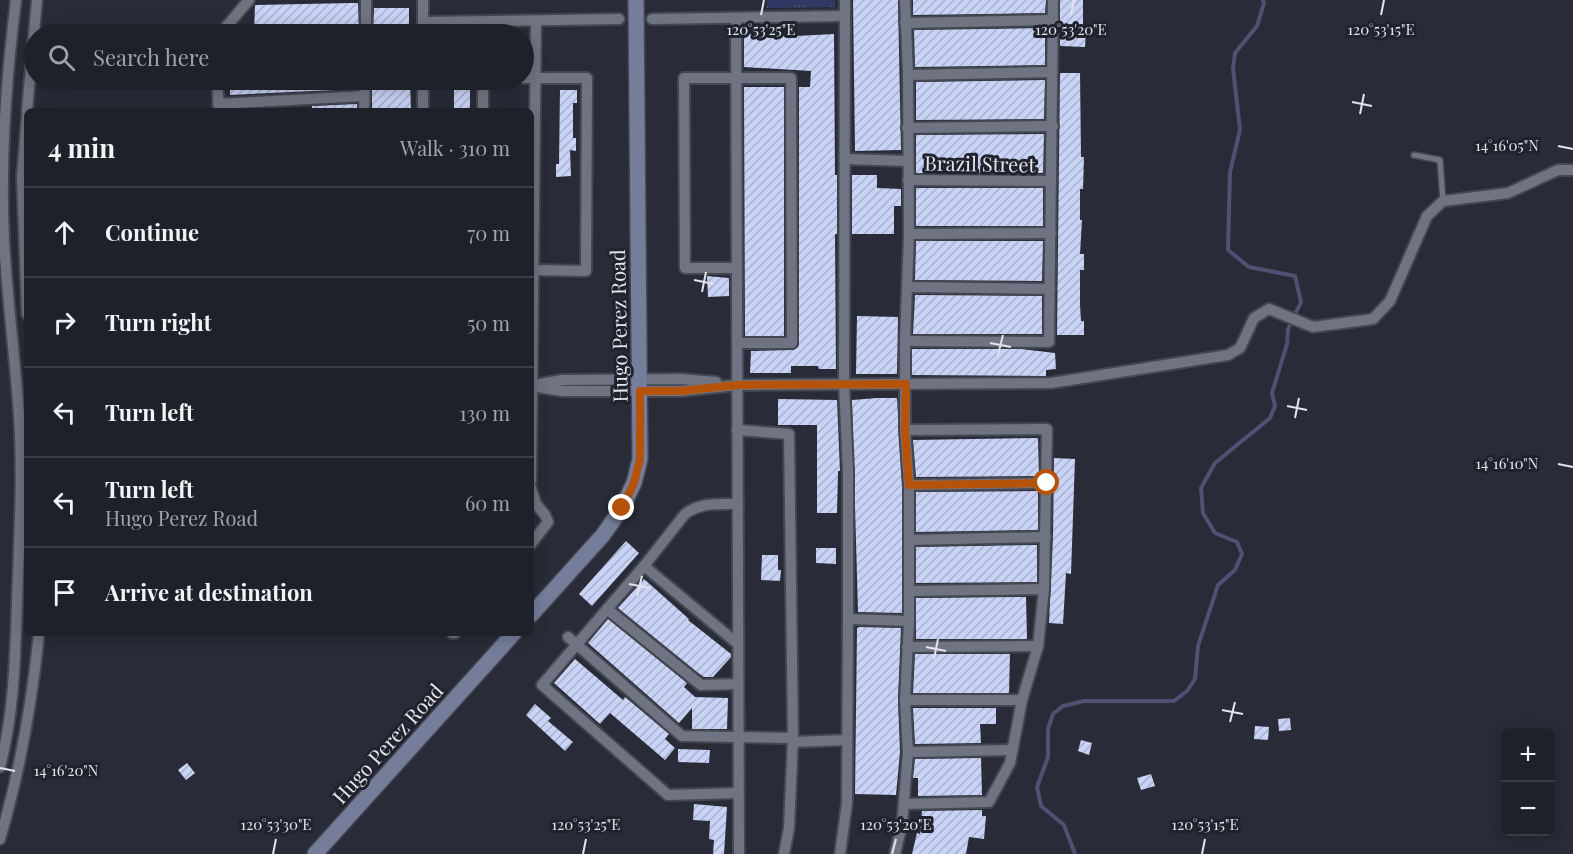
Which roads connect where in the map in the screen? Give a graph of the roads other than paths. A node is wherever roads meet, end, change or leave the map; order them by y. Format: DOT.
graph roads {
  1 [pos="16,0"];
  2 [pos="37,0"];
  3 [pos="249,0"];
  4 [pos="366,0"];
  5 [pos="423,0"];
  6 [pos="636,0"];
  7 [pos="845,0"];
  8 [pos="905,0"];
  9 [pos="1053,0"];
  10 [pos="845,16"];
  11 [pos="736,18"];
  12 [pos="619,19"];
  13 [pos="652,19"];
  14 [pos="1053,20"];
  15 [pos="536,21"];
  16 [pos="423,22"];
  17 [pos="905,23"];
  18 [pos="35,24"];
  19 [pos="229,24"];
  20 [pos="366,24"];
  21 [pos="1052,72"];
  22 [pos="908,75"];
  23 [pos="536,78"];
  24 [pos="736,78"];
  25 [pos="29,90"];
  26 [pos="218,90"];
  27 [pos="364,90"];
  28 [pos="423,90"];
  29 [pos="483,90"];
  30 [pos="364,96"];
  31 [pos="219,107"];
  32 [pos="27,108"];
  33 [pos="364,108"];
  34 [pos="423,108"];
  35 [pos="483,108"];
  36 [pos="1053,126"];
  37 [pos="907,128"];
  38 [pos="24,151"];
  39 [pos="1414,155"];
  40 [pos="845,159"];
  41 [pos="908,161"];
  42 [pos="1573,170"];
  43 [pos="908,180"];
  44 [pos="1052,182"];
  45 [pos="1443,201"];
  46 [pos="534,206"];
  47 [pos="24,212"];
  48 [pos="1051,233"];
  49 [pos="909,234"];
  50 [pos="737,268"];
  51 [pos="534,270"];
  52 [pos="907,287"];
  53 [pos="1050,290"];
  54 [pos="905,341"];
  55 [pos="737,343"];
  56 [pos="844,384"];
  57 [pos="906,384"];
  58 [pos="640,385"];
  59 [pos="737,385"];
  60 [pos="534,386"];
  61 [pos="737,430"];
  62 [pos="905,430"];
  63 [pos="1047,483"];
  64 [pos="909,485"];
  65 [pos="534,498"];
  66 [pos="738,504"];
  67 [pos="1046,537"];
  68 [pos="534,540"];
  69 [pos="909,540"];
  70 [pos="644,566"];
  71 [pos="1044,589"];
  72 [pos="909,591"];
  73 [pos="607,609"];
  74 [pos="534,612"];
  75 [pos="848,619"];
  76 [pos="909,621"];
  77 [pos="39,636"];
  78 [pos="511,636"];
  79 [pos="572,641"];
  80 [pos="738,644"];
  81 [pos="1038,646"];
  82 [pos="907,647"];
  83 [pos="738,684"];
  84 [pos="905,700"];
  85 [pos="1022,700"];
  86 [pos="738,737"];
  87 [pos="793,740"];
  88 [pos="847,740"];
  89 [pos="1012,750"];
  90 [pos="908,752"];
  91 [pos="0,767"];
  92 [pos="738,793"];
  93 [pos="905,804"];
  94 [pos="0,839"];
  95 [pos="315,854"];
  96 [pos="738,854"];
  97 [pos="784,854"];
  98 [pos="840,854"];
  99 [pos="895,854"];
  1 -- 91 [label="street"];
  2 -- 18 [label="street"];
  3 -- 19 [label="street"];
  4 -- 20 [label="street"];
  5 -- 16 [label="street"];
  6 -- 58 [label="street, Hugo Perez Road"];
  7 -- 10 [label="street"];
  8 -- 17 [label="street"];
  9 -- 14 [label="street"];
  10 -- 11 [label="street"];
  10 -- 40 [label="street"];
  11 -- 13 [label="street"];
  11 -- 24 [label="street"];
  12 -- 15 [label="street"];
  14 -- 17 [label="street"];
  14 -- 21 [label="street"];
  15 -- 16 [label="street"];
  15 -- 23 [label="street"];
  17 -- 22 [label="street"];
  21 -- 22 [label="street"];
  21 -- 36 [label="street"];
  22 -- 37 [label="street"];
  23 -- 46 [label="street"];
  23 -- 51 [label="street"];
  24 -- 50 [label="street"];
  24 -- 50 [label="street"];
  24 -- 55 [label="street"];
  25 -- 32 [label="street"];
  26 -- 31 [label="street"];
  27 -- 30 [label="street"];
  28 -- 34 [label="street"];
  29 -- 35 [label="street"];
  30 -- 31 [label="street"];
  30 -- 33 [label="street"];
  36 -- 37 [label="street"];
  36 -- 44 [label="street"];
  37 -- 41 [label="street"];
  38 -- 47 [label="street"];
  39 -- 45 [label="lane"];
  40 -- 41 [label="street"];
  40 -- 56 [label="street"];
  41 -- 43 [label="street"];
  42 -- 45 [label="street"];
  43 -- 44 [label="street, Brazil Street"];
  43 -- 49 [label="street"];
  44 -- 48 [label="street"];
  45 -- 57 [label="street"];
  48 -- 49 [label="street"];
  48 -- 53 [label="street"];
  49 -- 52 [label="street"];
  50 -- 55 [label="street"];
  52 -- 53 [label="street"];
  52 -- 54 [label="street"];
  53 -- 54 [label="street"];
  54 -- 57 [label="street"];
  55 -- 59 [label="street"];
  56 -- 57 [label="street"];
  56 -- 59 [label="street"];
  56 -- 75 [label="street"];
  57 -- 62 [label="street"];
  58 -- 59 [label="street"];
  58 -- 60 [label="street"];
  58 -- 74 [label="street, Hugo Perez Road"];
  59 -- 61 [label="street"];
  61 -- 66 [label="street"];
  61 -- 87 [label="street"];
  62 -- 63 [label="street"];
  62 -- 64 [label="street"];
  63 -- 64 [label="street"];
  63 -- 67 [label="street"];
  64 -- 69 [label="street"];
  65 -- 68 [label="street"];
  66 -- 70 [label="street"];
  66 -- 80 [label="street"];
  67 -- 69 [label="street"];
  67 -- 71 [label="street"];
  69 -- 72 [label="street"];
  70 -- 73 [label="street"];
  70 -- 80 [label="street"];
  71 -- 72 [label="street"];
  71 -- 81 [label="street"];
  72 -- 76 [label="street"];
  73 -- 79 [label="street"];
  73 -- 83 [label="street"];
  75 -- 76 [label="street"];
  75 -- 88 [label="street"];
  76 -- 82 [label="street"];
  77 -- 94 [label="street"];
  78 -- 95 [label="street, Hugo Perez Road"];
  79 -- 86 [label="street"];
  79 -- 92 [label="street"];
  80 -- 83 [label="street"];
  81 -- 82 [label="street"];
  81 -- 85 [label="street"];
  82 -- 84 [label="street"];
  83 -- 86 [label="street"];
  84 -- 85 [label="street"];
  84 -- 90 [label="street"];
  85 -- 89 [label="street"];
  86 -- 87 [label="street"];
  86 -- 92 [label="street"];
  87 -- 88 [label="street"];
  87 -- 97 [label="street"];
  88 -- 98 [label="street"];
  89 -- 90 [label="street"];
  89 -- 93 [label="street"];
  90 -- 93 [label="street"];
  92 -- 96 [label="street"];
  93 -- 99 [label="street"];
}
